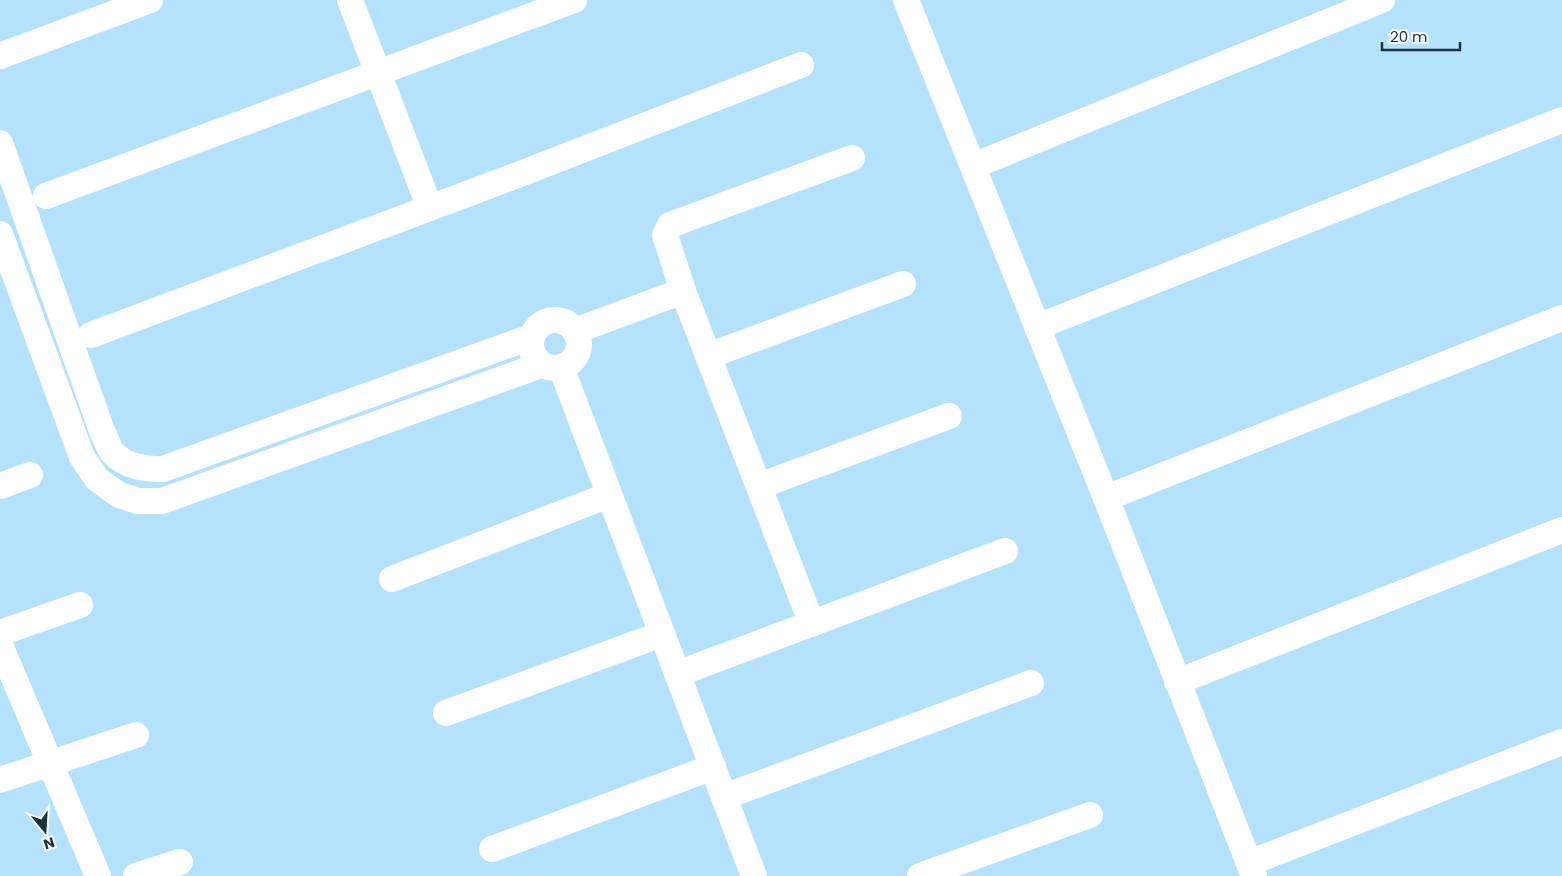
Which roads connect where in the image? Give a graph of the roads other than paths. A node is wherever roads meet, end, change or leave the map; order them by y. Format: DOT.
graph roads {
  1 [pos="150,0"];
  2 [pos="350,0"];
  3 [pos="574,0"];
  4 [pos="906,0"];
  5 [pos="1382,0"];
  6 [pos="0,56"];
  7 [pos="801,65"];
  8 [pos="377,73"];
  9 [pos="1562,120"];
  10 [pos="0,143"];
  11 [pos="852,158"];
  12 [pos="973,166"];
  13 [pos="46,196"];
  14 [pos="430,208"];
  15 [pos="0,234"];
  16 [pos="903,284"];
  17 [pos="683,291"];
  18 [pos="1562,318"];
  19 [pos="1037,327"];
  20 [pos="575,331"];
  21 [pos="91,335"];
  22 [pos="531,337"];
  23 [pos="708,356"];
  24 [pos="551,366"];
  25 [pos="949,416"];
  26 [pos="244,440"];
  27 [pos="254,468"];
  28 [pos="30,475"];
  29 [pos="0,486"];
  30 [pos="758,486"];
  31 [pos="609,495"];
  32 [pos="1106,498"];
  33 [pos="1562,530"];
  34 [pos="1005,551"];
  35 [pos="392,579"];
  36 [pos="80,606"];
  37 [pos="812,624"];
  38 [pos="0,633"];
  39 [pos="662,634"];
  40 [pos="0,645"];
  41 [pos="677,674"];
  42 [pos="1177,682"];
  43 [pos="1031,683"];
  44 [pos="446,713"];
  45 [pos="136,735"];
  46 [pos="1562,742"];
  47 [pos="51,763"];
  48 [pos="713,768"];
  49 [pos="0,780"];
  50 [pos="724,797"];
  51 [pos="1090,815"];
  52 [pos="492,849"];
  53 [pos="180,862"];
  54 [pos="1252,870"];
  55 [pos="98,876"];
  56 [pos="136,876"];
  57 [pos="754,876"];
  58 [pos="920,876"];
  1 -- 6 [label="street"];
  2 -- 8 [label="street"];
  3 -- 8 [label="street"];
  4 -- 12 [label="street"];
  5 -- 12 [label="street"];
  7 -- 14 [label="street"];
  8 -- 13 [label="street"];
  8 -- 14 [label="street"];
  9 -- 19 [label="street"];
  10 -- 26 [label="street"];
  11 -- 17 [label="street"];
  12 -- 19 [label="street"];
  14 -- 21 [label="street"];
  15 -- 27 [label="street"];
  16 -- 23 [label="street"];
  17 -- 20 [label="street"];
  17 -- 23 [label="street"];
  18 -- 32 [label="street"];
  19 -- 32 [label="street"];
  20 -- 22 [label="street"];
  20 -- 24 [label="street"];
  22 -- 24 [label="street"];
  22 -- 26 [label="street"];
  23 -- 30 [label="street"];
  24 -- 27 [label="street"];
  24 -- 31 [label="street"];
  25 -- 30 [label="street"];
  26 -- 27 [label="street"];
  28 -- 29 [label="street"];
  30 -- 37 [label="street"];
  31 -- 35 [label="street"];
  31 -- 39 [label="street"];
  32 -- 42 [label="street"];
  33 -- 42 [label="street"];
  34 -- 37 [label="street"];
  36 -- 38 [label="street"];
  37 -- 41 [label="street"];
  39 -- 41 [label="street"];
  39 -- 44 [label="street"];
  40 -- 47 [label="street"];
  41 -- 48 [label="street"];
  42 -- 54 [label="street"];
  43 -- 50 [label="street"];
  45 -- 47 [label="street"];
  46 -- 54 [label="street"];
  47 -- 49 [label="street"];
  47 -- 55 [label="street"];
  48 -- 50 [label="street"];
  48 -- 52 [label="street"];
  50 -- 57 [label="street"];
  51 -- 58 [label="street"];
  53 -- 56 [label="street"];
}
